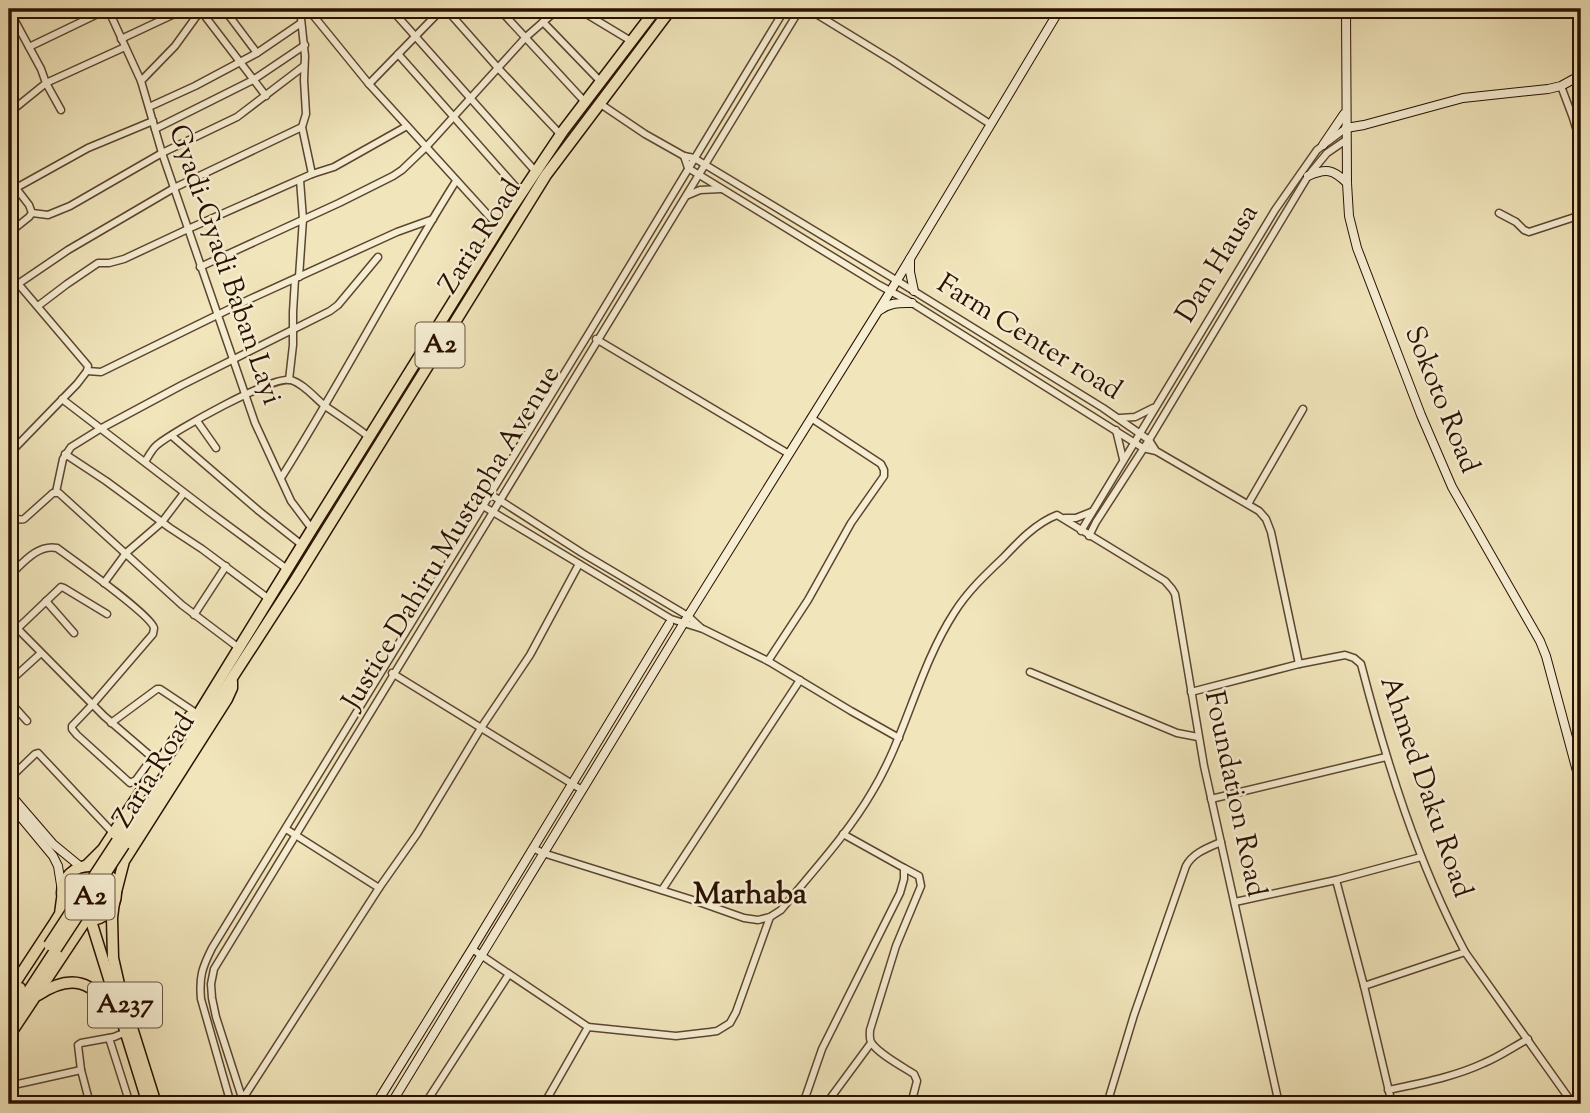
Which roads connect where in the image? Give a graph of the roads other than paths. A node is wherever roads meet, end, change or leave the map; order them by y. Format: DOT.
graph roads {
  1 [pos="108,9"];
  2 [pos="181,9"];
  3 [pos="224,9"];
  4 [pos="300,9"];
  5 [pos="308,9"];
  6 [pos="391,9"];
  7 [pos="444,9"];
  8 [pos="499,9"];
  9 [pos="558,9"];
  10 [pos="578,9"];
  11 [pos="656,9"];
  12 [pos="671,9"];
  13 [pos="785,9"];
  14 [pos="800,9"];
  15 [pos="808,9"];
  16 [pos="1060,9"];
  17 [pos="1346,9"];
  18 [pos="9,10"];
  19 [pos="202,10"];
  20 [pos="543,22"];
  21 [pos="302,23"];
  22 [pos="415,36"];
  23 [pos="526,37"];
  24 [pos="121,38"];
  25 [pos="631,41"];
  26 [pos="305,45"];
  27 [pos="29,47"];
  28 [pos="125,47"];
  29 [pos="257,53"];
  30 [pos="398,54"];
  31 [pos="240,62"];
  32 [pos="304,66"];
  33 [pos="498,68"];
  34 [pos="1581,75"];
  35 [pos="253,80"];
  36 [pos="141,81"];
  37 [pos="601,82"];
  38 [pos="46,83"];
  39 [pos="369,84"];
  40 [pos="1561,86"];
  41 [pos="266,96"];
  42 [pos="471,97"];
  43 [pos="585,102"];
  44 [pos="599,103"];
  45 [pos="149,107"];
  46 [pos="61,110"];
  47 [pos="1345,111"];
  48 [pos="9,113"];
  49 [pos="453,117"];
  50 [pos="153,121"];
  51 [pos="990,124"];
  52 [pos="407,125"];
  53 [pos="1364,125"];
  54 [pos="302,127"];
  55 [pos="1346,128"];
  56 [pos="155,130"];
  57 [pos="561,135"];
  58 [pos="1346,140"];
  59 [pos="1581,144"];
  60 [pos="1323,145"];
  61 [pos="427,146"];
  62 [pos="162,153"];
  63 [pos="684,156"];
  64 [pos="694,158"];
  65 [pos="704,164"];
  66 [pos="688,168"];
  67 [pos="536,172"];
  68 [pos="312,174"];
  69 [pos="699,174"];
  70 [pos="1308,176"];
  71 [pos="9,179"];
  72 [pos="300,180"];
  73 [pos="456,181"];
  74 [pos="1347,183"];
  75 [pos="16,188"];
  76 [pos="174,188"];
  77 [pos="723,188"];
  78 [pos="522,193"];
  79 [pos="686,195"];
  80 [pos="32,213"];
  81 [pos="1499,213"];
  82 [pos="1581,215"];
  83 [pos="303,219"];
  84 [pos="433,219"];
  85 [pos="499,227"];
  86 [pos="188,229"];
  87 [pos="9,233"];
  88 [pos="911,256"];
  89 [pos="378,257"];
  90 [pos="200,267"];
  91 [pos="9,273"];
  92 [pos="297,278"];
  93 [pos="896,280"];
  94 [pos="18,284"];
  95 [pos="914,291"];
  96 [pos="890,292"];
  97 [pos="912,303"];
  98 [pos="38,306"];
  99 [pos="875,314"];
  100 [pos="216,315"];
  101 [pos="293,330"];
  102 [pos="589,333"];
  103 [pos="598,340"];
  104 [pos="232,359"];
  105 [pos="88,371"];
  106 [pos="289,380"];
  107 [pos="245,395"];
  108 [pos="62,399"];
  109 [pos="325,405"];
  110 [pos="1155,407"];
  111 [pos="1303,410"];
  112 [pos="811,418"];
  113 [pos="1118,418"];
  114 [pos="197,421"];
  115 [pos="100,429"];
  116 [pos="1116,430"];
  117 [pos="1139,433"];
  118 [pos="172,436"];
  119 [pos="369,437"];
  120 [pos="1149,439"];
  121 [pos="1134,442"];
  122 [pos="216,447"];
  123 [pos="1143,448"];
  124 [pos="10,450"];
  125 [pos="1156,451"];
  126 [pos="65,454"];
  127 [pos="789,454"];
  128 [pos="1123,460"];
  129 [pos="145,462"];
  130 [pos="281,478"];
  131 [pos="56,492"];
  132 [pos="184,493"];
  133 [pos="490,494"];
  134 [pos="500,501"];
  135 [pos="1248,504"];
  136 [pos="483,506"];
  137 [pos="9,511"];
  138 [pos="1091,512"];
  139 [pos="494,513"];
  140 [pos="1063,518"];
  141 [pos="162,522"];
  142 [pos="312,529"];
  143 [pos="1081,531"];
  144 [pos="1089,536"];
  145 [pos="302,545"];
  146 [pos="126,553"];
  147 [pos="579,564"];
  148 [pos="226,566"];
  149 [pos="287,569"];
  150 [pos="9,576"];
  151 [pos="104,583"];
  152 [pos="269,599"];
  153 [pos="46,601"];
  154 [pos="107,614"];
  155 [pos="194,615"];
  156 [pos="9,620"];
  157 [pos="685,620"];
  158 [pos="669,624"];
  159 [pos="17,629"];
  160 [pos="75,633"];
  161 [pos="239,649"];
  162 [pos="41,653"];
  163 [pos="768,661"];
  164 [pos="1299,664"];
  165 [pos="384,669"];
  166 [pos="229,673"];
  167 [pos="1030,673"];
  168 [pos="393,674"];
  169 [pos="800,680"];
  170 [pos="9,682"];
  171 [pos="1191,692"];
  172 [pos="9,701"];
  173 [pos="92,705"];
  174 [pos="193,711"];
  175 [pos="27,721"];
  176 [pos="111,723"];
  177 [pos="481,728"];
  178 [pos="1198,737"];
  179 [pos="899,738"];
  180 [pos="1386,757"];
  181 [pos="155,761"];
  182 [pos="9,779"];
  183 [pos="572,784"];
  184 [pos="1581,786"];
  185 [pos="582,790"];
  186 [pos="9,793"];
  187 [pos="1211,799"];
  188 [pos="9,803"];
  189 [pos="286,829"];
  190 [pos="843,834"];
  191 [pos="296,835"];
  192 [pos="118,840"];
  193 [pos="47,842"];
  194 [pos="1221,842"];
  195 [pos="533,848"];
  196 [pos="543,853"];
  197 [pos="1421,858"];
  198 [pos="84,866"];
  199 [pos="904,868"];
  200 [pos="1336,880"];
  201 [pos="379,888"];
  202 [pos="662,890"];
  203 [pos="62,894"];
  204 [pos="115,897"];
  205 [pos="1234,902"];
  206 [pos="770,917"];
  207 [pos="88,920"];
  208 [pos="53,947"];
  209 [pos="472,949"];
  210 [pos="1465,952"];
  211 [pos="482,956"];
  212 [pos="509,974"];
  213 [pos="199,982"];
  214 [pos="211,984"];
  215 [pos="1364,986"];
  216 [pos="9,992"];
  217 [pos="36,996"];
  218 [pos="9,1005"];
  219 [pos="121,1019"];
  220 [pos="9,1021"];
  221 [pos="588,1027"];
  222 [pos="126,1032"];
  223 [pos="9,1036"];
  224 [pos="108,1038"];
  225 [pos="1528,1039"];
  226 [pos="871,1043"];
  227 [pos="82,1070"];
  228 [pos="9,1086"];
  229 [pos="1388,1090"];
  230 [pos="150,1102"];
  231 [pos="243,1102"];
  232 [pos="130,1103"];
  233 [pos="90,1104"];
  234 [pos="231,1104"];
  235 [pos="376,1104"];
  236 [pos="391,1104"];
  237 [pos="425,1104"];
  238 [pos="544,1104"];
  239 [pos="803,1104"];
  240 [pos="826,1104"];
  241 [pos="911,1104"];
  242 [pos="1107,1104"];
  243 [pos="1279,1104"];
  244 [pos="1392,1104"];
  245 [pos="1573,1104"];
  1 -- 24 [label="street, Gyadi-Gyadi Baban Layi"];
  1 -- 27 [label="street"];
  2 -- 24 [label="street"];
  3 -- 29 [label="street"];
  4 -- 21 [label="street"];
  5 -- 39 [label="street"];
  6 -- 22 [label="street"];
  7 -- 22 [label="street"];
  7 -- 33 [label="street"];
  8 -- 23 [label="street"];
  9 -- 20 [label="street"];
  10 -- 25 [label="street"];
  11 -- 25 [label="highway, Zaria Road / A2"];
  12 -- 44 [label="highway, Zaria Road / A2"];
  13 -- 64 [label="street"];
  14 -- 65 [label="street, Justice Dahiru Mustapha Avenue"];
  15 -- 51 [label="street"];
  16 -- 51 [label="street"];
  17 -- 47 [label="street, Sokoto Road"];
  18 -- 27 [label="street"];
  19 -- 31 [label="street"];
  19 -- 36 [label="street"];
  20 -- 23 [label="street"];
  20 -- 37 [label="street"];
  21 -- 26 [label="street"];
  21 -- 29 [label="street"];
  22 -- 30 [label="street"];
  22 -- 42 [label="street"];
  23 -- 33 [label="street"];
  23 -- 43 [label="street"];
  24 -- 28 [label="street, Gyadi-Gyadi Baban Layi"];
  25 -- 37 [label="highway, Zaria Road / A2"];
  26 -- 32 [label="street"];
  26 -- 35 [label="street"];
  27 -- 38 [label="street"];
  28 -- 36 [label="street, Gyadi-Gyadi Baban Layi"];
  28 -- 38 [label="street"];
  29 -- 31 [label="street"];
  30 -- 39 [label="street"];
  30 -- 49 [label="street"];
  31 -- 35 [label="street"];
  31 -- 45 [label="street"];
  32 -- 41 [label="street"];
  32 -- 54 [label="street"];
  33 -- 42 [label="street"];
  33 -- 57 [label="street"];
  34 -- 40 [label="street"];
  35 -- 41 [label="street"];
  35 -- 56 [label="street"];
  36 -- 45 [label="street, Gyadi-Gyadi Baban Layi"];
  37 -- 43 [label="highway, Zaria Road / A2"];
  38 -- 46 [label="street"];
  38 -- 48 [label="street"];
  39 -- 52 [label="street"];
  40 -- 53 [label="street"];
  40 -- 59 [label="street"];
  41 -- 62 [label="street"];
  42 -- 49 [label="street"];
  42 -- 67 [label="street"];
  43 -- 57 [label="highway, Zaria Road / A2"];
  44 -- 63 [label="street, Farm Center road"];
  44 -- 166 [label="highway, Zaria Road / A2"];
  45 -- 50 [label="street, Gyadi-Gyadi Baban Layi"];
  47 -- 55 [label="street, Sokoto Road"];
  47 -- 60 [label="street"];
  49 -- 61 [label="street"];
  49 -- 78 [label="street"];
  50 -- 56 [label="street, Gyadi-Gyadi Baban Layi"];
  50 -- 75 [label="street"];
  51 -- 88 [label="street"];
  52 -- 61 [label="street"];
  52 -- 68 [label="street"];
  53 -- 55 [label="street"];
  53 -- 58 [label="street"];
  54 -- 68 [label="street"];
  54 -- 76 [label="street"];
  55 -- 58 [label="street, Sokoto Road"];
  55 -- 60 [label="street, Dan Hausa"];
  56 -- 62 [label="street, Gyadi-Gyadi Baban Layi"];
  57 -- 67 [label="highway, Zaria Road / A2"];
  58 -- 70 [label="street, Dan Hausa"];
  58 -- 74 [label="street, Sokoto Road"];
  60 -- 110 [label="street, Dan Hausa"];
  61 -- 73 [label="street"];
  61 -- 83 [label="street"];
  62 -- 76 [label="street, Gyadi-Gyadi Baban Layi"];
  62 -- 80 [label="street"];
  63 -- 64 [label="street, Farm Center road"];
  63 -- 66 [label="street"];
  64 -- 65 [label="street, Farm Center road"];
  64 -- 66 [label="street"];
  65 -- 69 [label="street, Justice Dahiru Mustapha Avenue"];
  65 -- 93 [label="street, Farm Center road"];
  66 -- 69 [label="street"];
  66 -- 102 [label="street"];
  67 -- 78 [label="highway, Zaria Road / A2"];
  68 -- 72 [label="street"];
  69 -- 77 [label="street"];
  69 -- 79 [label="street, Justice Dahiru Mustapha Avenue"];
  70 -- 74 [label="street"];
  70 -- 120 [label="street, Dan Hausa"];
  71 -- 75 [label="street"];
  72 -- 83 [label="street"];
  72 -- 86 [label="street"];
  73 -- 84 [label="street"];
  73 -- 85 [label="street"];
  74 -- 184 [label="street, Sokoto Road"];
  75 -- 80 [label="street"];
  76 -- 86 [label="street, Gyadi-Gyadi Baban Layi"];
  76 -- 94 [label="street"];
  77 -- 79 [label="street"];
  77 -- 96 [label="street"];
  78 -- 85 [label="highway, Zaria Road / A2"];
  79 -- 103 [label="street, Justice Dahiru Mustapha Avenue"];
  80 -- 87 [label="street"];
  81 -- 82 [label="street"];
  83 -- 90 [label="street"];
  83 -- 92 [label="street"];
  84 -- 92 [label="street"];
  84 -- 109 [label="street"];
  85 -- 119 [label="highway, Zaria Road / A2"];
  86 -- 90 [label="street, Gyadi-Gyadi Baban Layi"];
  86 -- 98 [label="street"];
  88 -- 93 [label="street"];
  88 -- 95 [label="street"];
  89 -- 101 [label="street"];
  90 -- 100 [label="street, Gyadi-Gyadi Baban Layi"];
  91 -- 94 [label="street"];
  92 -- 100 [label="street"];
  92 -- 101 [label="street"];
  93 -- 95 [label="street, Farm Center road"];
  93 -- 96 [label="street"];
  94 -- 98 [label="street"];
  95 -- 113 [label="street, Farm Center road"];
  96 -- 97 [label="street"];
  96 -- 99 [label="street"];
  97 -- 99 [label="street"];
  97 -- 116 [label="street"];
  98 -- 105 [label="street"];
  99 -- 112 [label="street"];
  100 -- 104 [label="street, Gyadi-Gyadi Baban Layi"];
  100 -- 105 [label="street"];
  101 -- 104 [label="street"];
  101 -- 106 [label="street"];
  102 -- 103 [label="street"];
  102 -- 133 [label="street"];
  103 -- 127 [label="street"];
  103 -- 134 [label="street, Justice Dahiru Mustapha Avenue"];
  104 -- 107 [label="street, Gyadi-Gyadi Baban Layi"];
  104 -- 115 [label="street"];
  105 -- 108 [label="street"];
  106 -- 107 [label="street"];
  106 -- 109 [label="street"];
  107 -- 114 [label="street"];
  107 -- 130 [label="street, Gyadi-Gyadi Baban Layi"];
  108 -- 115 [label="street"];
  108 -- 124 [label="street"];
  109 -- 119 [label="street"];
  109 -- 130 [label="street"];
  110 -- 113 [label="street"];
  110 -- 117 [label="street, Dan Hausa"];
  111 -- 135 [label="street"];
  112 -- 127 [label="street"];
  112 -- 163 [label="street"];
  113 -- 117 [label="street, Farm Center road"];
  114 -- 118 [label="street"];
  114 -- 122 [label="street"];
  115 -- 126 [label="street"];
  115 -- 129 [label="street"];
  116 -- 121 [label="street"];
  116 -- 128 [label="street"];
  117 -- 120 [label="street, Farm Center road"];
  117 -- 121 [label="street, Dan Hausa"];
  118 -- 129 [label="street"];
  118 -- 145 [label="street"];
  119 -- 142 [label="highway, Zaria Road / A2"];
  120 -- 123 [label="street, Dan Hausa"];
  120 -- 125 [label="street"];
  121 -- 123 [label="street"];
  121 -- 128 [label="street, Dan Hausa"];
  123 -- 125 [label="street"];
  123 -- 144 [label="street, Dan Hausa"];
  125 -- 135 [label="street"];
  126 -- 131 [label="street"];
  126 -- 141 [label="street"];
  127 -- 157 [label="street"];
  128 -- 138 [label="street, Dan Hausa"];
  129 -- 132 [label="street"];
  130 -- 142 [label="street, Gyadi-Gyadi Baban Layi"];
  131 -- 137 [label="street"];
  131 -- 146 [label="street"];
  132 -- 141 [label="street"];
  132 -- 149 [label="street"];
  133 -- 134 [label="street"];
  133 -- 136 [label="street"];
  134 -- 139 [label="street, Justice Dahiru Mustapha Avenue"];
  134 -- 157 [label="street"];
  135 -- 164 [label="street"];
  136 -- 139 [label="street"];
  136 -- 165 [label="street"];
  138 -- 140 [label="street"];
  138 -- 143 [label="street, Dan Hausa"];
  139 -- 147 [label="street"];
  139 -- 168 [label="street, Justice Dahiru Mustapha Avenue"];
  140 -- 143 [label="street, Foundation Road"];
  140 -- 179 [label="street"];
  141 -- 146 [label="street"];
  141 -- 148 [label="street"];
  142 -- 145 [label="highway, Zaria Road / A2"];
  143 -- 144 [label="street, Foundation Road"];
  144 -- 171 [label="street, Foundation Road"];
  145 -- 149 [label="highway, Zaria Road / A2"];
  146 -- 151 [label="street"];
  146 -- 155 [label="street"];
  147 -- 157 [label="street"];
  147 -- 177 [label="street"];
  148 -- 152 [label="street"];
  148 -- 155 [label="street"];
  149 -- 152 [label="highway, Zaria Road / A2"];
  150 -- 151 [label="street"];
  151 -- 173 [label="street"];
  152 -- 161 [label="highway, Zaria Road / A2"];
  153 -- 154 [label="street"];
  153 -- 159 [label="street"];
  153 -- 160 [label="street"];
  155 -- 161 [label="street"];
  156 -- 159 [label="street"];
  157 -- 163 [label="street"];
  157 -- 185 [label="street"];
  158 -- 183 [label="street"];
  159 -- 162 [label="street"];
  161 -- 166 [label="highway, Zaria Road / A2"];
  162 -- 170 [label="street"];
  162 -- 173 [label="street"];
  163 -- 169 [label="street"];
  164 -- 171 [label="street, Ahmed Daku Road"];
  164 -- 180 [label="street, Ahmed Daku Road"];
  165 -- 168 [label="street"];
  165 -- 189 [label="street"];
  166 -- 174 [label="highway, Zaria Road / A2"];
  166 -- 192 [label="highway, Zaria Road / A2"];
  166 -- 204 [label="highway, Zaria Road / A2"];
  167 -- 178 [label="street"];
  168 -- 177 [label="street"];
  168 -- 191 [label="street, Justice Dahiru Mustapha Avenue"];
  169 -- 179 [label="street"];
  169 -- 202 [label="street"];
  171 -- 178 [label="street, Foundation Road"];
  172 -- 175 [label="street"];
  173 -- 176 [label="street"];
  173 -- 181 [label="street"];
  174 -- 176 [label="street"];
  174 -- 181 [label="highway, Zaria Road / A2"];
  176 -- 181 [label="street"];
  177 -- 183 [label="street"];
  177 -- 201 [label="street"];
  178 -- 187 [label="street, Foundation Road"];
  179 -- 190 [label="street"];
  180 -- 187 [label="street"];
  180 -- 197 [label="street, Ahmed Daku Road"];
  181 -- 192 [label="highway, Zaria Road / A2"];
  182 -- 192 [label="street"];
  183 -- 185 [label="street"];
  183 -- 195 [label="street"];
  185 -- 196 [label="street"];
  186 -- 193 [label="street"];
  187 -- 194 [label="street, Foundation Road"];
  188 -- 193 [label="street"];
  189 -- 191 [label="street"];
  189 -- 213 [label="street"];
  190 -- 199 [label="street"];
  190 -- 206 [label="street"];
  191 -- 201 [label="street"];
  191 -- 214 [label="street, Justice Dahiru Mustapha Avenue"];
  192 -- 198 [label="highway, Zaria Road / A2"];
  192 -- 208 [label="highway, A2, bridge"];
  193 -- 198 [label="street"];
  193 -- 203 [label="street"];
  194 -- 205 [label="street, Foundation Road"];
  194 -- 242 [label="street"];
  195 -- 196 [label="street"];
  195 -- 209 [label="street"];
  196 -- 202 [label="street"];
  196 -- 211 [label="street"];
  197 -- 200 [label="street"];
  197 -- 210 [label="street, Ahmed Daku Road"];
  198 -- 203 [label="highway"];
  198 -- 204 [label="highway"];
  199 -- 226 [label="street"];
  199 -- 239 [label="street"];
  200 -- 205 [label="street"];
  200 -- 215 [label="street"];
  201 -- 231 [label="street"];
  202 -- 206 [label="street"];
  203 -- 207 [label="highway"];
  203 -- 216 [label="highway, A2"];
  204 -- 207 [label="highway"];
  204 -- 230 [label="highway, A237"];
  205 -- 243 [label="street, Foundation Road"];
  206 -- 221 [label="street"];
  207 -- 217 [label="highway, A2"];
  207 -- 219 [label="highway, A237"];
  208 -- 218 [label="highway, A2"];
  208 -- 220 [label="highway, A2"];
  209 -- 211 [label="street"];
  209 -- 235 [label="street"];
  210 -- 215 [label="street"];
  210 -- 225 [label="street, Ahmed Daku Road"];
  211 -- 212 [label="street"];
  211 -- 236 [label="street"];
  212 -- 221 [label="street"];
  212 -- 237 [label="street"];
  213 -- 214 [label="street"];
  213 -- 234 [label="street"];
  214 -- 231 [label="street"];
  215 -- 229 [label="street"];
  217 -- 219 [label="highway"];
  217 -- 223 [label="highway, A2"];
  219 -- 222 [label="highway, A237"];
  221 -- 238 [label="street"];
  222 -- 224 [label="street"];
  222 -- 230 [label="highway, A237"];
  224 -- 227 [label="street"];
  224 -- 232 [label="street"];
  225 -- 229 [label="street"];
  225 -- 245 [label="street, Ahmed Daku Road"];
  226 -- 240 [label="street"];
  226 -- 241 [label="street"];
  227 -- 228 [label="street"];
  227 -- 233 [label="street"];
  229 -- 244 [label="street"];
  230 -- 232 [label="street"];
}
